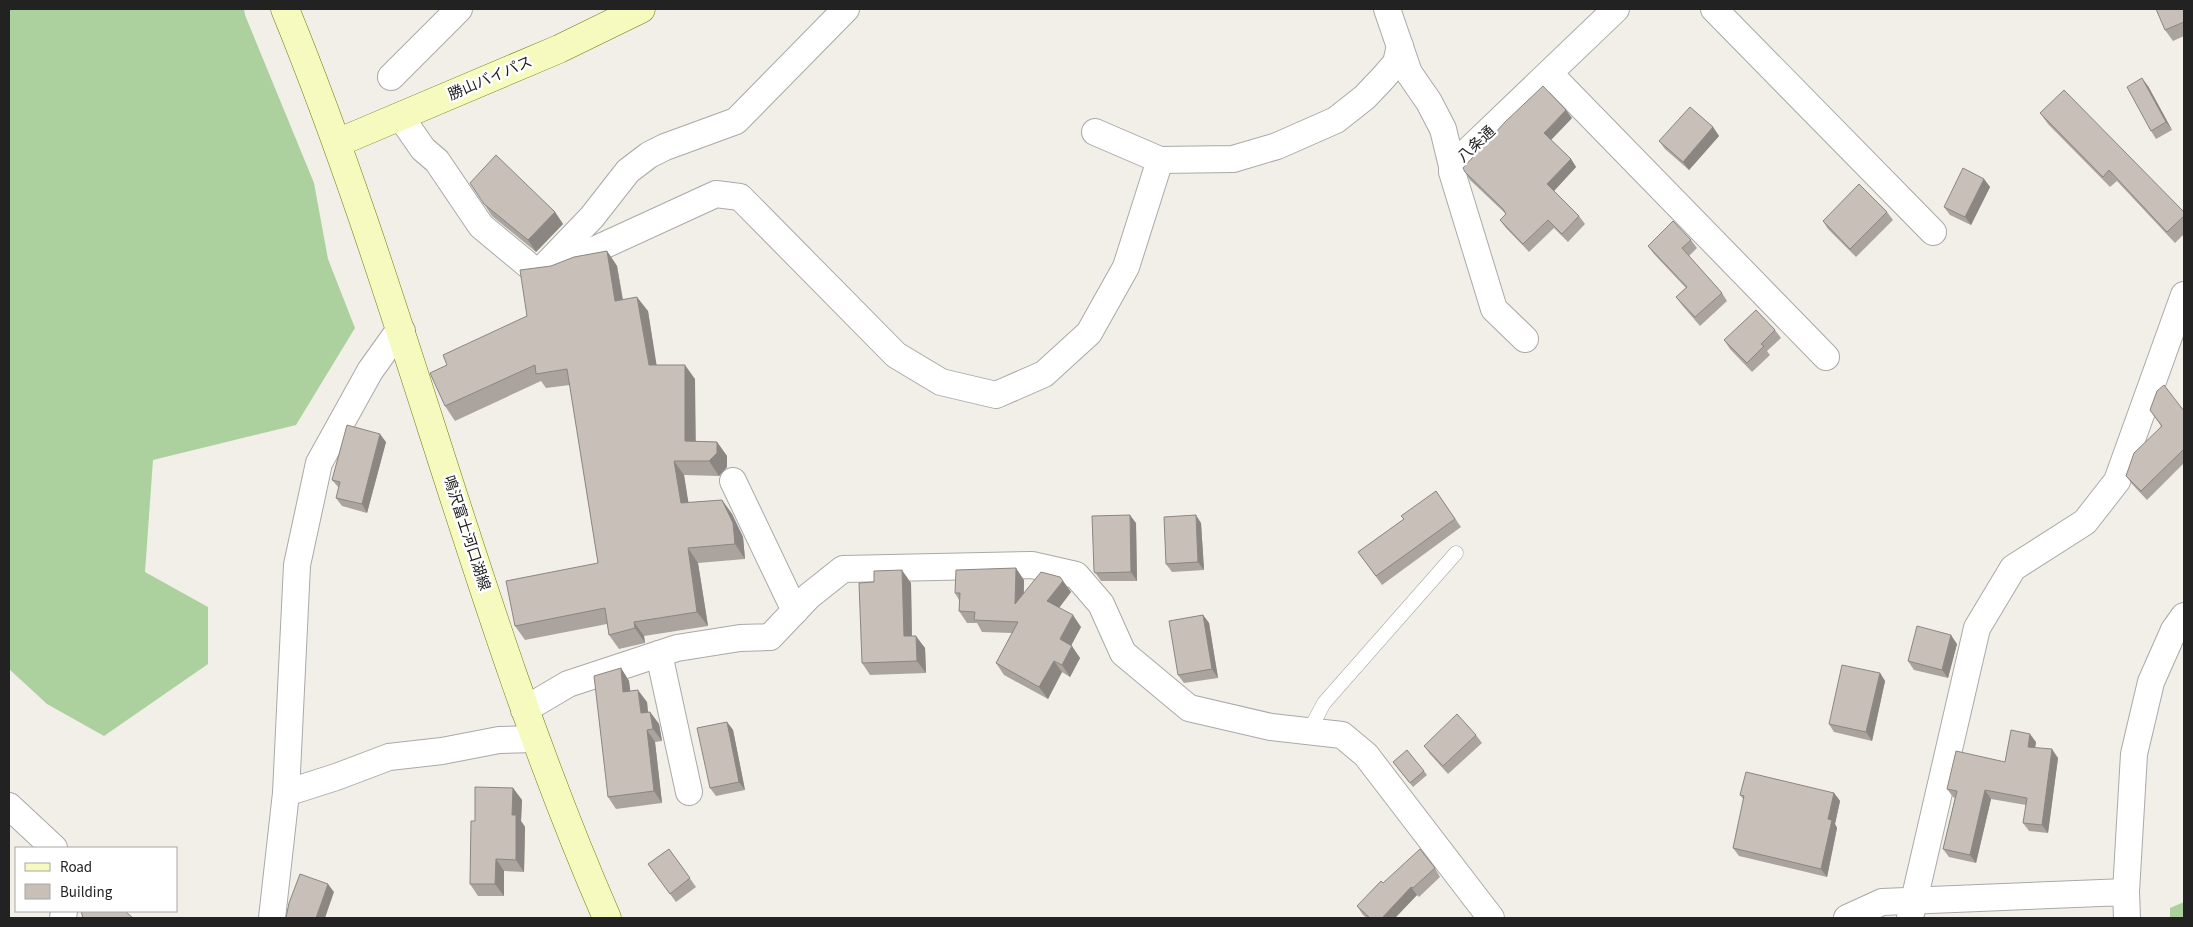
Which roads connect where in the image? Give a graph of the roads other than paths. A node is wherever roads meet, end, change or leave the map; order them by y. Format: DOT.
graph roads {
  1 [pos="285,9"];
  2 [pos="459,9"];
  3 [pos="641,9"];
  4 [pos="846,9"];
  5 [pos="1387,9"];
  6 [pos="1616,9"];
  7 [pos="1714,9"];
  8 [pos="1400,46"];
  9 [pos="1550,74"];
  10 [pos="391,77"];
  11 [pos="400,116"];
  12 [pos="1096,132"];
  13 [pos="337,143"];
  14 [pos="1160,160"];
  15 [pos="1452,166"];
  16 [pos="1933,232"];
  17 [pos="543,269"];
  18 [pos="2184,295"];
  19 [pos="2179,328"];
  20 [pos="402,331"];
  21 [pos="1525,339"];
  22 [pos="1826,357"];
  23 [pos="733,481"];
  24 [pos="1456,553"];
  25 [pos="795,611"];
  26 [pos="2184,616"];
  27 [pos="659,654"];
  28 [pos="524,710"];
  29 [pos="1308,731"];
  30 [pos="534,740"];
  31 [pos="689,792"];
  32 [pos="286,793"];
  33 [pos="9,806"];
  34 [pos="53,847"];
  35 [pos="2126,892"];
  36 [pos="1912,910"];
  37 [pos="272,918"];
  38 [pos="607,918"];
  39 [pos="1491,918"];
  40 [pos="1847,918"];
  41 [pos="2127,918"];
  1 -- 13 [label="main road, 鳴沢富士河口湖線"];
  2 -- 10 [label="street"];
  3 -- 11 [label="main road, 勝山バイパス"];
  4 -- 17 [label="street"];
  5 -- 8 [label="street"];
  6 -- 9 [label="street, 八条通"];
  7 -- 16 [label="street"];
  8 -- 14 [label="street"];
  8 -- 15 [label="street"];
  9 -- 15 [label="street, 八条通"];
  9 -- 22 [label="street"];
  11 -- 13 [label="main road, 勝山バイパス"];
  11 -- 17 [label="street"];
  12 -- 14 [label="street"];
  13 -- 20 [label="main road, 鳴沢富士河口湖線"];
  14 -- 17 [label="street"];
  15 -- 21 [label="street, 八条通"];
  18 -- 19 [label="street"];
  19 -- 36 [label="street"];
  20 -- 28 [label="main road, 鳴沢富士河口湖線"];
  20 -- 32 [label="street"];
  23 -- 25 [label="street"];
  24 -- 29 [label="lane"];
  25 -- 27 [label="street"];
  25 -- 29 [label="street"];
  26 -- 35 [label="street"];
  27 -- 28 [label="street"];
  27 -- 31 [label="street"];
  28 -- 30 [label="main road, 鳴沢富士河口湖線"];
  29 -- 39 [label="street"];
  30 -- 32 [label="street"];
  30 -- 38 [label="main road, 鳴沢富士河口湖線"];
  32 -- 37 [label="street"];
  33 -- 34 [label="street"];
  35 -- 36 [label="street"];
  35 -- 41 [label="street"];
  36 -- 40 [label="street"];
}
